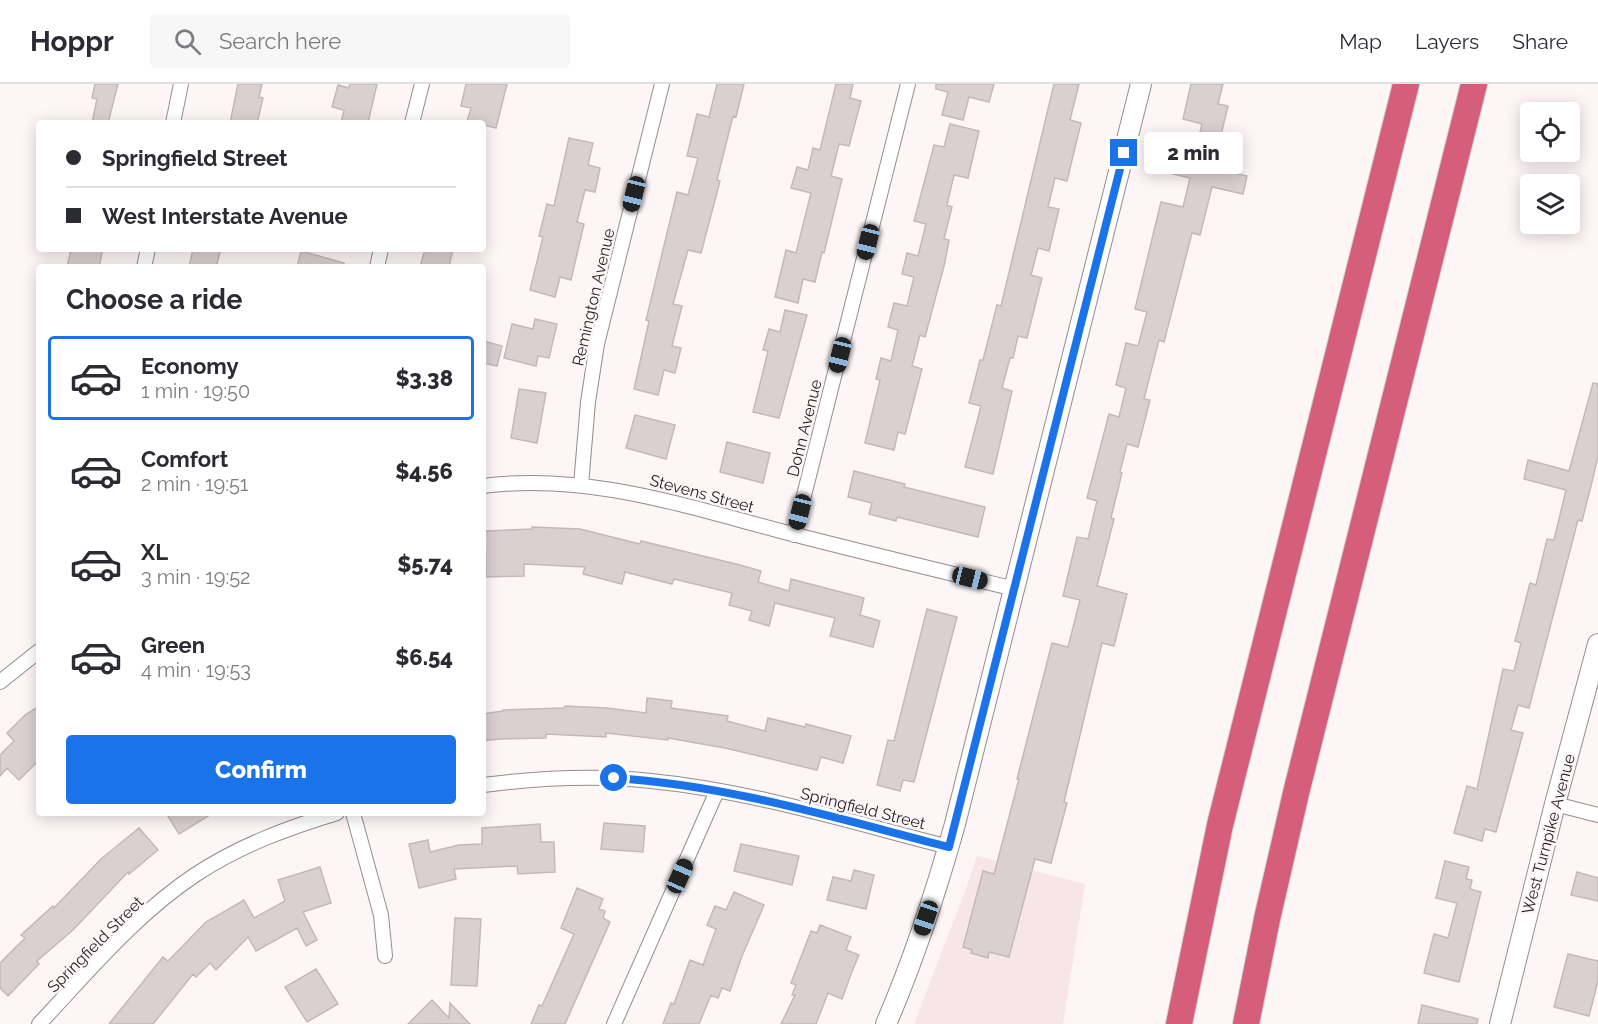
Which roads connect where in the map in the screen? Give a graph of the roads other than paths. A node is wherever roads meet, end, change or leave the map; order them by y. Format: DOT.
graph roads {
  1 [pos="181,84"];
  2 [pos="422,84"];
  3 [pos="662,84"];
  4 [pos="908,84"];
  5 [pos="1141,84"];
  6 [pos="1406,84"];
  7 [pos="1474,84"];
  8 [pos="174,120"];
  9 [pos="413,120"];
  10 [pos="581,485"];
  11 [pos="486,486"];
  12 [pos="794,535"];
  13 [pos="1015,589"];
  14 [pos="1598,644"];
  15 [pos="36,653"];
  16 [pos="0,682"];
  17 [pos="486,785"];
  18 [pos="717,791"];
  19 [pos="1556,804"];
  20 [pos="1598,815"];
  21 [pos="328,816"];
  22 [pos="354,816"];
  23 [pos="949,847"];
  24 [pos="385,956"];
  25 [pos="39,1024"];
  26 [pos="614,1024"];
  27 [pos="886,1024"];
  28 [pos="1179,1024"];
  29 [pos="1246,1024"];
  30 [pos="1500,1024"];
  1 -- 8 [label="street"];
  2 -- 9 [label="street"];
  3 -- 10 [label="street, Remington Avenue"];
  4 -- 12 [label="street, Dohn Avenue"];
  5 -- 13 [label="street"];
  6 -- 28 [label="highway"];
  7 -- 29 [label="highway"];
  10 -- 11 [label="street, Stevens Street"];
  10 -- 12 [label="street, Stevens Street"];
  12 -- 13 [label="street, Stevens Street"];
  13 -- 23 [label="street"];
  14 -- 19 [label="street, West Turnpike Avenue"];
  15 -- 16 [label="street"];
  17 -- 18 [label="street, Springfield Street"];
  18 -- 23 [label="street, Springfield Street"];
  18 -- 26 [label="street"];
  19 -- 20 [label="street"];
  19 -- 30 [label="street, West Turnpike Avenue"];
  21 -- 25 [label="street, Springfield Street"];
  22 -- 24 [label="street"];
  23 -- 27 [label="street"];
}
